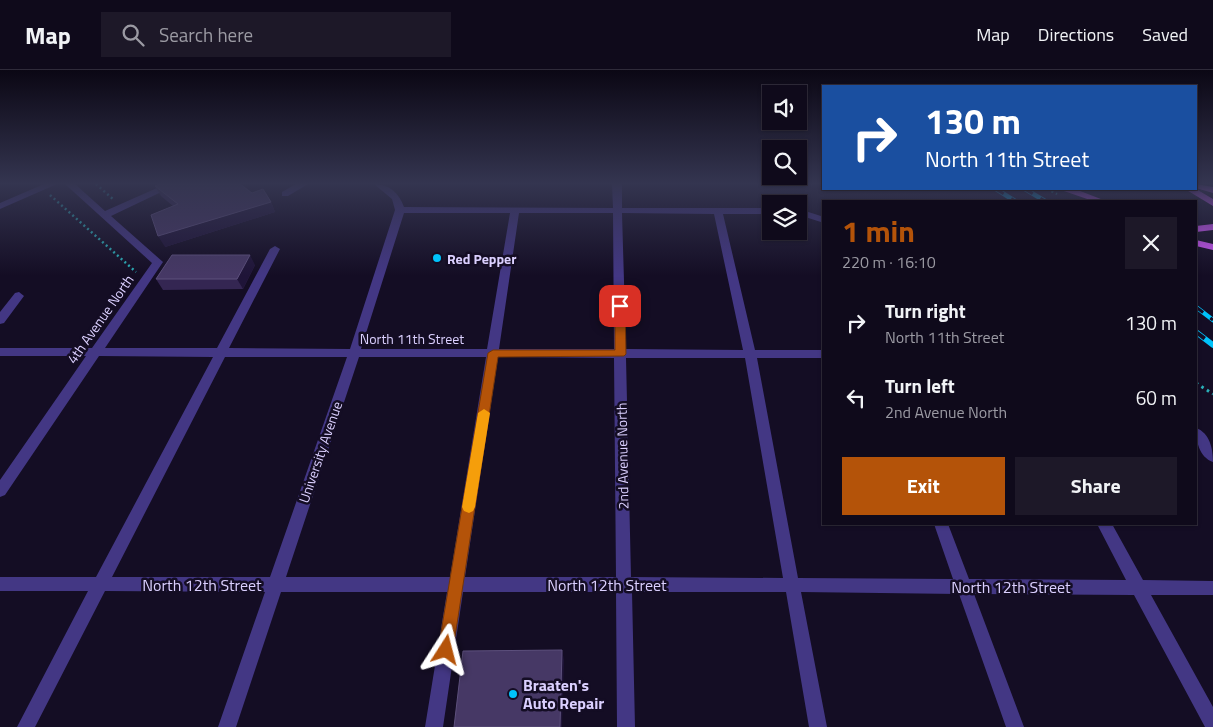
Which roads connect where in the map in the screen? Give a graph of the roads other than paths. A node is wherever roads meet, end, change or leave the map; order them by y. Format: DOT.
graph roads {
  1 [pos="104,215"];
  2 [pos="399,215"];
  3 [pos="514,215"];
  4 [pos="618,215"];
  5 [pos="719,215"];
  6 [pos="807,215"];
  7 [pos="821,219"];
  8 [pos="1213,226"];
  9 [pos="1197,229"];
  10 [pos="1197,243"];
  11 [pos="1213,247"];
  12 [pos="275,250"];
  13 [pos="18,296"];
  14 [pos="0,320"];
  15 [pos="0,352"];
  16 [pos="96,352"];
  17 [pos="221,353"];
  18 [pos="354,353"];
  19 [pos="493,353"];
  20 [pos="620,354"];
  21 [pos="750,354"];
  22 [pos="822,354"];
  23 [pos="1197,434"];
  24 [pos="1213,456"];
  25 [pos="0,491"];
  26 [pos="941,525"];
  27 [pos="1105,525"];
  28 [pos="0,584"];
  29 [pos="100,584"];
  30 [pos="275,585"];
  31 [pos="456,585"];
  32 [pos="794,585"];
  33 [pos="624,586"];
  34 [pos="964,587"];
  35 [pos="1138,588"];
  36 [pos="1213,588"];
  37 [pos="1213,724"];
  38 [pos="26,727"];
  39 [pos="226,727"];
  40 [pos="434,727"];
  41 [pos="626,727"];
  42 [pos="818,727"];
  43 [pos="1015,727"];
  1 -- 16 [label="street, 4th Avenue North"];
  2 -- 18 [label="street, University Avenue"];
  3 -- 19 [label="street"];
  4 -- 20 [label="street, 2nd Avenue North"];
  5 -- 21 [label="street"];
  6 -- 7 [label="street"];
  8 -- 9 [label="main road"];
  10 -- 11 [label="main road"];
  12 -- 17 [label="street"];
  13 -- 14 [label="street"];
  15 -- 16 [label="street, North 11th Street"];
  16 -- 17 [label="street, North 11th Street"];
  16 -- 25 [label="street, 4th Avenue North"];
  17 -- 18 [label="street, North 11th Street"];
  17 -- 29 [label="street"];
  18 -- 19 [label="street, North 11th Street"];
  18 -- 30 [label="street, University Avenue"];
  19 -- 20 [label="street, North 11th Street"];
  19 -- 31 [label="street"];
  20 -- 21 [label="street, North 11th Street"];
  20 -- 33 [label="street, 2nd Avenue North"];
  21 -- 22 [label="street, North 11th Street"];
  21 -- 32 [label="street"];
  23 -- 24 [label="street"];
  26 -- 34 [label="street"];
  27 -- 35 [label="street"];
  28 -- 29 [label="street, North 12th Street"];
  29 -- 30 [label="street, North 12th Street"];
  29 -- 38 [label="street"];
  30 -- 31 [label="street, North 12th Street"];
  30 -- 39 [label="street, University Avenue"];
  31 -- 33 [label="street, North 12th Street"];
  31 -- 40 [label="street"];
  32 -- 33 [label="street, North 12th Street"];
  32 -- 34 [label="street, North 12th Street"];
  32 -- 42 [label="street"];
  33 -- 41 [label="street, 2nd Avenue North"];
  34 -- 35 [label="street, North 12th Street"];
  34 -- 43 [label="street"];
  35 -- 36 [label="street, North 12th Street"];
  35 -- 37 [label="street"];
}
